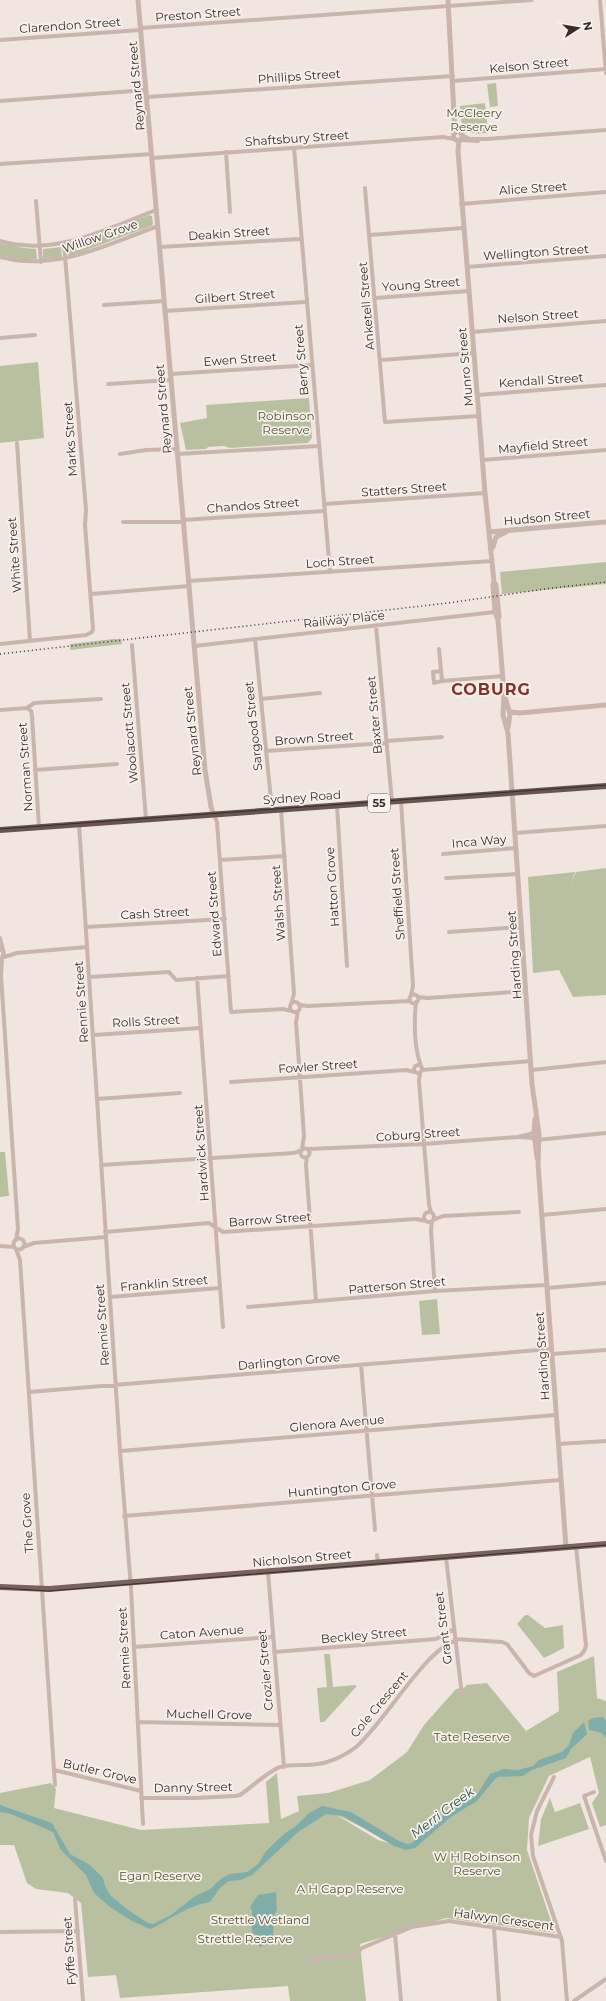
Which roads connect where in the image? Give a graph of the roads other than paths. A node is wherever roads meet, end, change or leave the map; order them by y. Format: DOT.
graph roads {
  1 [pos="138,0"];
  2 [pos="448,0"];
  3 [pos="532,0"];
  4 [pos="600,0"];
  5 [pos="448,6"];
  6 [pos="141,29"];
  7 [pos="0,40"];
  8 [pos="606,69"];
  9 [pos="606,73"];
  10 [pos="453,78"];
  11 [pos="146,90"];
  12 [pos="147,97"];
  13 [pos="0,101"];
  14 [pos="606,130"];
  15 [pos="457,137"];
  16 [pos="294,148"];
  17 [pos="226,152"];
  18 [pos="152,156"];
  19 [pos="0,164"];
  20 [pos="365,188"];
  21 [pos="606,192"];
  22 [pos="36,201"];
  23 [pos="462,204"];
  24 [pos="156,210"];
  25 [pos="230,212"];
  26 [pos="158,226"];
  27 [pos="463,228"];
  28 [pos="370,235"];
  29 [pos="300,239"];
  30 [pos="0,241"];
  31 [pos="64,244"];
  32 [pos="40,247"];
  33 [pos="159,248"];
  34 [pos="606,256"];
  35 [pos="0,257"];
  36 [pos="66,259"];
  37 [pos="41,262"];
  38 [pos="467,267"];
  39 [pos="469,291"];
  40 [pos="375,298"];
  41 [pos="164,301"];
  42 [pos="306,302"];
  43 [pos="104,305"];
  44 [pos="165,311"];
  45 [pos="606,321"];
  46 [pos="472,332"];
  47 [pos="35,335"];
  48 [pos="0,338"];
  49 [pos="474,353"];
  50 [pos="381,360"];
  51 [pos="312,365"];
  52 [pos="170,374"];
  53 [pos="171,380"];
  54 [pos="108,384"];
  55 [pos="606,385"];
  56 [pos="477,395"];
  57 [pos="479,416"];
  58 [pos="17,443"];
  59 [pos="319,446"];
  60 [pos="606,450"];
  61 [pos="177,452"];
  62 [pos="120,454"];
  63 [pos="483,460"];
  64 [pos="485,494"];
  65 [pos="324,504"];
  66 [pos="324,511"];
  67 [pos="183,521"];
  68 [pos="123,522"];
  69 [pos="606,522"];
  70 [pos="513,530"];
  71 [pos="489,532"];
  72 [pos="492,561"];
  73 [pos="330,572"];
  74 [pos="494,582"];
  75 [pos="189,583"];
  76 [pos="91,594"];
  77 [pos="495,612"];
  78 [pos="498,620"];
  79 [pos="376,626"];
  80 [pos="255,640"];
  81 [pos="30,641"];
  82 [pos="0,644"];
  83 [pos="132,645"];
  84 [pos="194,646"];
  85 [pos="439,649"];
  86 [pos="441,671"];
  87 [pos="503,676"];
  88 [pos="442,681"];
  89 [pos="320,693"];
  90 [pos="101,699"];
  91 [pos="261,699"];
  92 [pos="606,705"];
  93 [pos="27,708"];
  94 [pos="0,710"];
  95 [pos="508,714"];
  96 [pos="442,737"];
  97 [pos="387,742"];
  98 [pos="266,751"];
  99 [pos="117,764"];
  100 [pos="35,770"];
  101 [pos="606,786"];
  102 [pos="512,793"];
  103 [pos="401,801"];
  104 [pos="392,802"];
  105 [pos="337,806"];
  106 [pos="272,810"];
  107 [pos="282,810"];
  108 [pos="214,814"];
  109 [pos="146,819"];
  110 [pos="79,824"];
  111 [pos="606,826"];
  112 [pos="39,827"];
  113 [pos="0,830"];
  114 [pos="515,833"];
  115 [pos="516,848"];
  116 [pos="444,854"];
  117 [pos="285,856"];
  118 [pos="220,860"];
  119 [pos="518,874"];
  120 [pos="446,878"];
  121 [pos="225,919"];
  122 [pos="86,927"];
  123 [pos="522,927"];
  124 [pos="449,932"];
  125 [pos="0,938"];
  126 [pos="87,947"];
  127 [pos="2,950"];
  128 [pos="17,953"];
  129 [pos="2,958"];
  130 [pos="348,966"];
  131 [pos="0,969"];
  132 [pos="2,976"];
  133 [pos="229,976"];
  134 [pos="89,977"];
  135 [pos="197,978"];
  136 [pos="413,986"];
  137 [pos="526,991"];
  138 [pos="294,994"];
  139 [pos="411,995"];
  140 [pos="417,996"];
  141 [pos="428,998"];
  142 [pos="401,1000"];
  143 [pos="410,1001"];
  144 [pos="416,1002"];
  145 [pos="291,1004"];
  146 [pos="298,1004"];
  147 [pos="308,1006"];
  148 [pos="282,1009"];
  149 [pos="295,1011"];
  150 [pos="415,1013"];
  151 [pos="201,1028"];
  152 [pos="93,1035"];
  153 [pos="531,1060"];
  154 [pos="606,1062"];
  155 [pos="418,1069"];
  156 [pos="532,1070"];
  157 [pos="300,1078"];
  158 [pos="232,1082"];
  159 [pos="180,1092"];
  160 [pos="97,1099"];
  161 [pos="535,1116"];
  162 [pos="606,1133"];
  163 [pos="304,1136"];
  164 [pos="535,1138"];
  165 [pos="424,1144"];
  166 [pos="308,1149"];
  167 [pos="302,1150"];
  168 [pos="319,1150"];
  169 [pos="294,1153"];
  170 [pos="302,1156"];
  171 [pos="308,1157"];
  172 [pos="211,1158"];
  173 [pos="101,1165"];
  174 [pos="306,1165"];
  175 [pos="606,1209"];
  176 [pos="519,1212"];
  177 [pos="429,1213"];
  178 [pos="542,1215"];
  179 [pos="443,1216"];
  180 [pos="416,1219"];
  181 [pos="430,1221"];
  182 [pos="310,1227"];
  183 [pos="18,1229"];
  184 [pos="216,1230"];
  185 [pos="105,1232"];
  186 [pos="106,1237"];
  187 [pos="23,1240"];
  188 [pos="15,1244"];
  189 [pos="34,1244"];
  190 [pos="2,1246"];
  191 [pos="23,1248"];
  192 [pos="20,1260"];
  193 [pos="606,1283"];
  194 [pos="547,1286"];
  195 [pos="220,1288"];
  196 [pos="435,1291"];
  197 [pos="110,1297"];
  198 [pos="316,1301"];
  199 [pos="248,1308"];
  200 [pos="223,1326"];
  201 [pos="606,1350"];
  202 [pos="552,1352"];
  203 [pos="362,1365"];
  204 [pos="116,1385"];
  205 [pos="29,1392"];
  206 [pos="556,1415"];
  207 [pos="367,1430"];
  208 [pos="606,1441"];
  209 [pos="558,1444"];
  210 [pos="120,1451"];
  211 [pos="561,1480"];
  212 [pos="372,1496"];
  213 [pos="124,1516"];
  214 [pos="375,1530"];
  215 [pos="606,1544"];
  216 [pos="576,1546"];
  217 [pos="566,1547"];
  218 [pos="377,1555"];
  219 [pos="446,1557"];
  220 [pos="378,1563"];
  221 [pos="268,1572"];
  222 [pos="130,1583"];
  223 [pos="0,1587"];
  224 [pos="42,1590"];
  225 [pos="454,1629"];
  226 [pos="272,1637"];
  227 [pos="455,1640"];
  228 [pos="134,1648"];
  229 [pos="274,1652"];
  230 [pos="462,1696"];
  231 [pos="138,1722"];
  232 [pos="280,1725"];
  233 [pos="284,1767"];
  234 [pos="54,1770"];
  235 [pos="554,1777"];
  236 [pos="55,1785"];
  237 [pos="141,1791"];
  238 [pos="594,1792"];
  239 [pos="141,1798"];
  240 [pos="143,1824"];
  241 [pos="606,1861"];
  242 [pos="75,1899"];
  243 [pos="494,1928"];
  244 [pos="78,1930"];
  245 [pos="0,1932"];
  246 [pos="395,1934"];
  247 [pos="561,1937"];
  248 [pos="310,1961"];
  249 [pos="606,1979"];
  250 [pos="83,2001"];
  251 [pos="401,2001"];
  252 [pos="500,2001"];
  253 [pos="567,2001"];
  254 [pos="574,2001"];
  1 -- 6 [label="street, Reynard Street"];
  2 -- 5 [label="street, Munro Street"];
  3 -- 5 [label="street, Preston Street"];
  4 -- 8 [label="street"];
  5 -- 6 [label="street, Preston Street"];
  5 -- 10 [label="street, Munro Street"];
  6 -- 7 [label="street, Clarendon Street"];
  6 -- 11 [label="street, Reynard Street"];
  8 -- 9 [label="street"];
  8 -- 10 [label="street, Kelson Street"];
  10 -- 12 [label="street, Phillips Street"];
  10 -- 15 [label="street, Munro Street"];
  11 -- 12 [label="street, Reynard Street"];
  11 -- 13 [label="street"];
  12 -- 18 [label="street, Reynard Street"];
  14 -- 15 [label="street, Shaftsbury Street"];
  15 -- 16 [label="street, Shaftsbury Street"];
  15 -- 23 [label="street, Munro Street"];
  16 -- 17 [label="street, Shaftsbury Street"];
  16 -- 29 [label="street, Berry Street"];
  17 -- 18 [label="street, Shaftsbury Street"];
  17 -- 25 [label="street"];
  18 -- 19 [label="street, Shaftsbury Street"];
  18 -- 24 [label="street, Reynard Street"];
  20 -- 28 [label="street, Anketell Street"];
  21 -- 23 [label="street, Alice Street"];
  22 -- 32 [label="street"];
  23 -- 27 [label="street, Munro Street"];
  24 -- 26 [label="street, Reynard Street"];
  24 -- 31 [label="street, Willow Grove"];
  26 -- 33 [label="street, Reynard Street"];
  26 -- 36 [label="street, Willow Grove"];
  27 -- 28 [label="street"];
  27 -- 38 [label="street, Munro Street"];
  28 -- 40 [label="street, Anketell Street"];
  29 -- 33 [label="street, Deakin Street"];
  29 -- 42 [label="street, Berry Street"];
  30 -- 32 [label="street, Willow Grove"];
  31 -- 32 [label="street, Willow Grove"];
  31 -- 36 [label="street, Marks Street"];
  32 -- 37 [label="street"];
  33 -- 41 [label="street, Reynard Street"];
  34 -- 38 [label="street, Wellington Street"];
  35 -- 37 [label="street, Willow Grove"];
  36 -- 37 [label="street, Willow Grove"];
  36 -- 76 [label="street, Marks Street"];
  38 -- 39 [label="street, Munro Street"];
  39 -- 40 [label="street, Young Street"];
  39 -- 46 [label="street, Munro Street"];
  40 -- 50 [label="street, Anketell Street"];
  41 -- 43 [label="street"];
  41 -- 44 [label="street, Reynard Street"];
  42 -- 44 [label="street, Gilbert Street"];
  42 -- 51 [label="street, Berry Street"];
  44 -- 52 [label="street, Reynard Street"];
  45 -- 46 [label="street, Nelson Street"];
  46 -- 49 [label="street, Munro Street"];
  47 -- 48 [label="street"];
  49 -- 50 [label="street"];
  49 -- 56 [label="street, Munro Street"];
  50 -- 57 [label="street, Anketell Street"];
  51 -- 52 [label="street, Ewen Street"];
  51 -- 59 [label="street, Berry Street"];
  52 -- 53 [label="street, Reynard Street"];
  53 -- 54 [label="street"];
  53 -- 61 [label="street, Reynard Street"];
  55 -- 56 [label="street, Kendall Street"];
  56 -- 57 [label="street, Munro Street"];
  57 -- 63 [label="street, Munro Street"];
  58 -- 81 [label="street, White Street"];
  59 -- 61 [label="street"];
  59 -- 65 [label="street, Berry Street"];
  60 -- 63 [label="street, Mayfield Street"];
  61 -- 62 [label="street"];
  61 -- 67 [label="street, Reynard Street"];
  63 -- 64 [label="street, Munro Street"];
  64 -- 65 [label="street, Statters Street"];
  64 -- 71 [label="street, Munro Street"];
  65 -- 66 [label="street, Berry Street"];
  66 -- 67 [label="street, Chandos Street"];
  66 -- 73 [label="street, Berry Street"];
  67 -- 68 [label="street, Chandos Street"];
  67 -- 75 [label="street, Reynard Street"];
  69 -- 70 [label="street, Hudson Street"];
  70 -- 71 [label="street, Hudson Street"];
  70 -- 72 [label="street"];
  71 -- 72 [label="street, Munro Street"];
  72 -- 73 [label="street, Loch Street"];
  72 -- 74 [label="street, Munro Street"];
  73 -- 75 [label="street, Loch Street"];
  74 -- 77 [label="street, Munro Street"];
  74 -- 78 [label="street, Munro Street"];
  75 -- 76 [label="street, Loch Street"];
  75 -- 84 [label="street, Reynard Street"];
  76 -- 81 [label="street, Marks Street"];
  77 -- 78 [label="street, Munro Street"];
  77 -- 79 [label="street, Railway Place"];
  78 -- 87 [label="street, Munro Street"];
  79 -- 80 [label="street, Railway Place"];
  79 -- 97 [label="street, Baxter Street"];
  80 -- 84 [label="street, Railway Place"];
  80 -- 91 [label="street, Sargood Street"];
  81 -- 82 [label="street"];
  83 -- 109 [label="street, Woolacott Street"];
  84 -- 108 [label="street, Reynard Street"];
  85 -- 86 [label="street"];
  86 -- 88 [label="street"];
  86 -- 88 [label="street"];
  87 -- 88 [label="street"];
  87 -- 95 [label="street, Munro Street"];
  89 -- 91 [label="street"];
  90 -- 93 [label="street"];
  91 -- 98 [label="street, Sargood Street"];
  92 -- 95 [label="street"];
  93 -- 94 [label="street"];
  93 -- 100 [label="street, Norman Street"];
  95 -- 102 [label="street, Munro Street"];
  96 -- 97 [label="street, Brown Street"];
  97 -- 98 [label="street, Brown Street"];
  97 -- 104 [label="street, Baxter Street"];
  98 -- 106 [label="street, Sargood Street"];
  99 -- 100 [label="street"];
  100 -- 112 [label="street, Norman Street"];
  101 -- 102 [label="highway, Sydney Road / 55"];
  102 -- 103 [label="highway, Sydney Road / 55"];
  102 -- 114 [label="street, Harding Street"];
  103 -- 104 [label="highway, Sydney Road / 55"];
  103 -- 136 [label="street, Sheffield Street"];
  104 -- 105 [label="highway, Sydney Road / 55"];
  105 -- 107 [label="highway, Sydney Road / 55"];
  105 -- 130 [label="street, Hatton Grove"];
  106 -- 107 [label="highway, Sydney Road / 55"];
  106 -- 108 [label="highway, Sydney Road / 55"];
  107 -- 117 [label="street, Walsh Street"];
  108 -- 109 [label="highway, Sydney Road / 55"];
  108 -- 118 [label="street, Edward Street"];
  109 -- 110 [label="highway, Sydney Road / 55"];
  110 -- 112 [label="highway, Sydney Road / 55"];
  110 -- 122 [label="street, Rennie Street"];
  111 -- 114 [label="street"];
  112 -- 113 [label="highway, Sydney Road / 55"];
  114 -- 115 [label="street, Harding Street"];
  115 -- 116 [label="street, Inca Way"];
  115 -- 119 [label="street, Harding Street"];
  117 -- 118 [label="street"];
  117 -- 138 [label="street, Walsh Street"];
  118 -- 121 [label="street, Edward Street"];
  119 -- 120 [label="street"];
  119 -- 123 [label="street, Harding Street"];
  121 -- 122 [label="street, Cash Street"];
  121 -- 133 [label="street, Edward Street"];
  122 -- 126 [label="street, Rennie Street"];
  123 -- 124 [label="street"];
  123 -- 137 [label="street, Harding Street"];
  125 -- 127 [label="street"];
  126 -- 128 [label="street"];
  126 -- 134 [label="street, Rennie Street"];
  127 -- 128 [label="street"];
  127 -- 129 [label="street"];
  128 -- 129 [label="street"];
  129 -- 132 [label="street"];
  131 -- 132 [label="street"];
  132 -- 183 [label="street"];
  133 -- 135 [label="street"];
  133 -- 148 [label="street, Edward Street"];
  134 -- 135 [label="street"];
  134 -- 152 [label="street, Rennie Street"];
  135 -- 151 [label="street, Hardwick Street"];
  136 -- 139 [label="street, Sheffield Street"];
  136 -- 140 [label="street, Sheffield Street"];
  137 -- 141 [label="street"];
  137 -- 153 [label="street, Harding Street"];
  138 -- 145 [label="street, Walsh Street"];
  138 -- 146 [label="street, Walsh Street"];
  139 -- 140 [label="street"];
  139 -- 142 [label="street"];
  139 -- 143 [label="street, Sheffield Street"];
  140 -- 141 [label="street"];
  140 -- 144 [label="street"];
  141 -- 144 [label="street"];
  142 -- 143 [label="street"];
  142 -- 147 [label="street"];
  143 -- 144 [label="street"];
  143 -- 150 [label="street"];
  144 -- 150 [label="street"];
  145 -- 146 [label="street"];
  145 -- 148 [label="street"];
  145 -- 149 [label="street"];
  146 -- 147 [label="street"];
  146 -- 149 [label="street"];
  147 -- 149 [label="street"];
  148 -- 149 [label="street"];
  149 -- 157 [label="street"];
  150 -- 155 [label="street"];
  151 -- 152 [label="street, Rolls Street"];
  151 -- 172 [label="street, Hardwick Street"];
  152 -- 160 [label="street, Rennie Street"];
  153 -- 155 [label="street, Fowler Street"];
  153 -- 156 [label="street, Harding Street"];
  154 -- 156 [label="street"];
  155 -- 157 [label="street, Fowler Street"];
  155 -- 165 [label="street"];
  156 -- 161 [label="street, Harding Street"];
  157 -- 158 [label="street, Fowler Street"];
  157 -- 163 [label="street"];
  159 -- 160 [label="street"];
  160 -- 173 [label="street, Rennie Street"];
  161 -- 164 [label="street, Harding Street"];
  161 -- 164 [label="street, Harding Street"];
  162 -- 164 [label="street, Coburg Street"];
  163 -- 166 [label="street"];
  163 -- 167 [label="street"];
  164 -- 165 [label="street, Coburg Street"];
  164 -- 178 [label="street, Harding Street"];
  165 -- 168 [label="street, Coburg Street"];
  165 -- 177 [label="street"];
  166 -- 167 [label="street, Coburg Street"];
  166 -- 168 [label="street, Coburg Street"];
  166 -- 171 [label="street"];
  167 -- 169 [label="street"];
  167 -- 170 [label="street"];
  168 -- 171 [label="street, Coburg Street"];
  169 -- 170 [label="street"];
  169 -- 172 [label="street"];
  170 -- 171 [label="street"];
  170 -- 174 [label="street"];
  171 -- 174 [label="street"];
  172 -- 173 [label="street"];
  172 -- 184 [label="street, Hardwick Street"];
  173 -- 185 [label="street, Rennie Street"];
  174 -- 182 [label="street"];
  175 -- 178 [label="street"];
  176 -- 179 [label="street"];
  177 -- 179 [label="street"];
  177 -- 180 [label="street, Barrow Street"];
  177 -- 181 [label="street"];
  177 -- 181 [label="street"];
  178 -- 194 [label="street, Harding Street"];
  179 -- 181 [label="street"];
  180 -- 181 [label="street, Barrow Street"];
  180 -- 182 [label="street, Barrow Street"];
  181 -- 196 [label="street"];
  182 -- 184 [label="street, Barrow Street"];
  182 -- 198 [label="street"];
  183 -- 187 [label="street"];
  183 -- 188 [label="street"];
  184 -- 185 [label="street, Barrow Street"];
  184 -- 195 [label="street, Hardwick Street"];
  185 -- 186 [label="street, Rennie Street"];
  186 -- 189 [label="street"];
  186 -- 197 [label="street, Rennie Street"];
  187 -- 188 [label="street"];
  187 -- 189 [label="street"];
  187 -- 191 [label="street, The Grove"];
  188 -- 190 [label="street"];
  188 -- 191 [label="street"];
  188 -- 192 [label="street, The Grove"];
  189 -- 191 [label="street"];
  191 -- 192 [label="street, The Grove"];
  192 -- 205 [label="street, The Grove"];
  193 -- 194 [label="street, Patterson Street"];
  194 -- 196 [label="street, Patterson Street"];
  194 -- 202 [label="street, Harding Street"];
  195 -- 197 [label="street, Franklin Street"];
  195 -- 200 [label="street, Hardwick Street"];
  196 -- 198 [label="street, Patterson Street"];
  197 -- 204 [label="street, Rennie Street"];
  198 -- 199 [label="street, Patterson Street"];
  201 -- 202 [label="street, Darlington Grove"];
  202 -- 203 [label="street, Darlington Grove"];
  202 -- 206 [label="street, Harding Street"];
  203 -- 204 [label="street, Darlington Grove"];
  203 -- 207 [label="street"];
  204 -- 205 [label="street, Darlington Grove"];
  204 -- 210 [label="street, Rennie Street"];
  205 -- 224 [label="street, The Grove"];
  206 -- 207 [label="street, Glenora Avenue"];
  206 -- 209 [label="street, Harding Street"];
  207 -- 210 [label="street, Glenora Avenue"];
  207 -- 212 [label="street"];
  208 -- 209 [label="street"];
  209 -- 211 [label="street, Harding Street"];
  210 -- 213 [label="street, Rennie Street"];
  211 -- 212 [label="street, Huntington Grove"];
  211 -- 217 [label="street, Harding Street"];
  212 -- 213 [label="street, Huntington Grove"];
  212 -- 214 [label="street"];
  213 -- 222 [label="street, Rennie Street"];
  215 -- 216 [label="main road, Nicholson Street"];
  216 -- 217 [label="main road, Nicholson Street"];
  216 -- 227 [label="street"];
  217 -- 219 [label="main road, Nicholson Street"];
  218 -- 220 [label="street"];
  219 -- 220 [label="main road, Nicholson Street"];
  219 -- 225 [label="street, Grant Street"];
  220 -- 221 [label="main road, Nicholson Street"];
  221 -- 222 [label="main road, Nicholson Street"];
  221 -- 226 [label="street, Crozier Street"];
  222 -- 224 [label="main road, Nicholson Street"];
  222 -- 228 [label="street, Rennie Street"];
  223 -- 224 [label="main road, Nicholson Street"];
  224 -- 234 [label="street, The Grove"];
  225 -- 227 [label="street, Grant Street"];
  225 -- 229 [label="street, Beckley Street"];
  226 -- 228 [label="street, Caton Avenue"];
  226 -- 229 [label="street, Crozier Street"];
  227 -- 230 [label="street, Grant Street"];
  227 -- 233 [label="street, Cole Crescent"];
  228 -- 231 [label="street, Rennie Street"];
  229 -- 232 [label="street, Crozier Street"];
  231 -- 232 [label="street, Muchell Grove"];
  231 -- 237 [label="street, Rennie Street"];
  232 -- 233 [label="street, Crozier Street"];
  233 -- 239 [label="street, Danny Street"];
  234 -- 236 [label="street, The Grove"];
  234 -- 237 [label="street, Butler Grove"];
  235 -- 247 [label="street"];
  237 -- 239 [label="street, Rennie Street"];
  238 -- 241 [label="street"];
  239 -- 240 [label="street, Rennie Street"];
  242 -- 244 [label="street, Fyffe Street"];
  243 -- 246 [label="street, Halwyn Crescent"];
  243 -- 247 [label="street, Halwyn Crescent"];
  243 -- 252 [label="street"];
  244 -- 245 [label="street"];
  244 -- 250 [label="street, Fyffe Street"];
  246 -- 248 [label="street, Halwyn Crescent"];
  246 -- 251 [label="street"];
  247 -- 253 [label="street"];
  249 -- 254 [label="street"];
}
